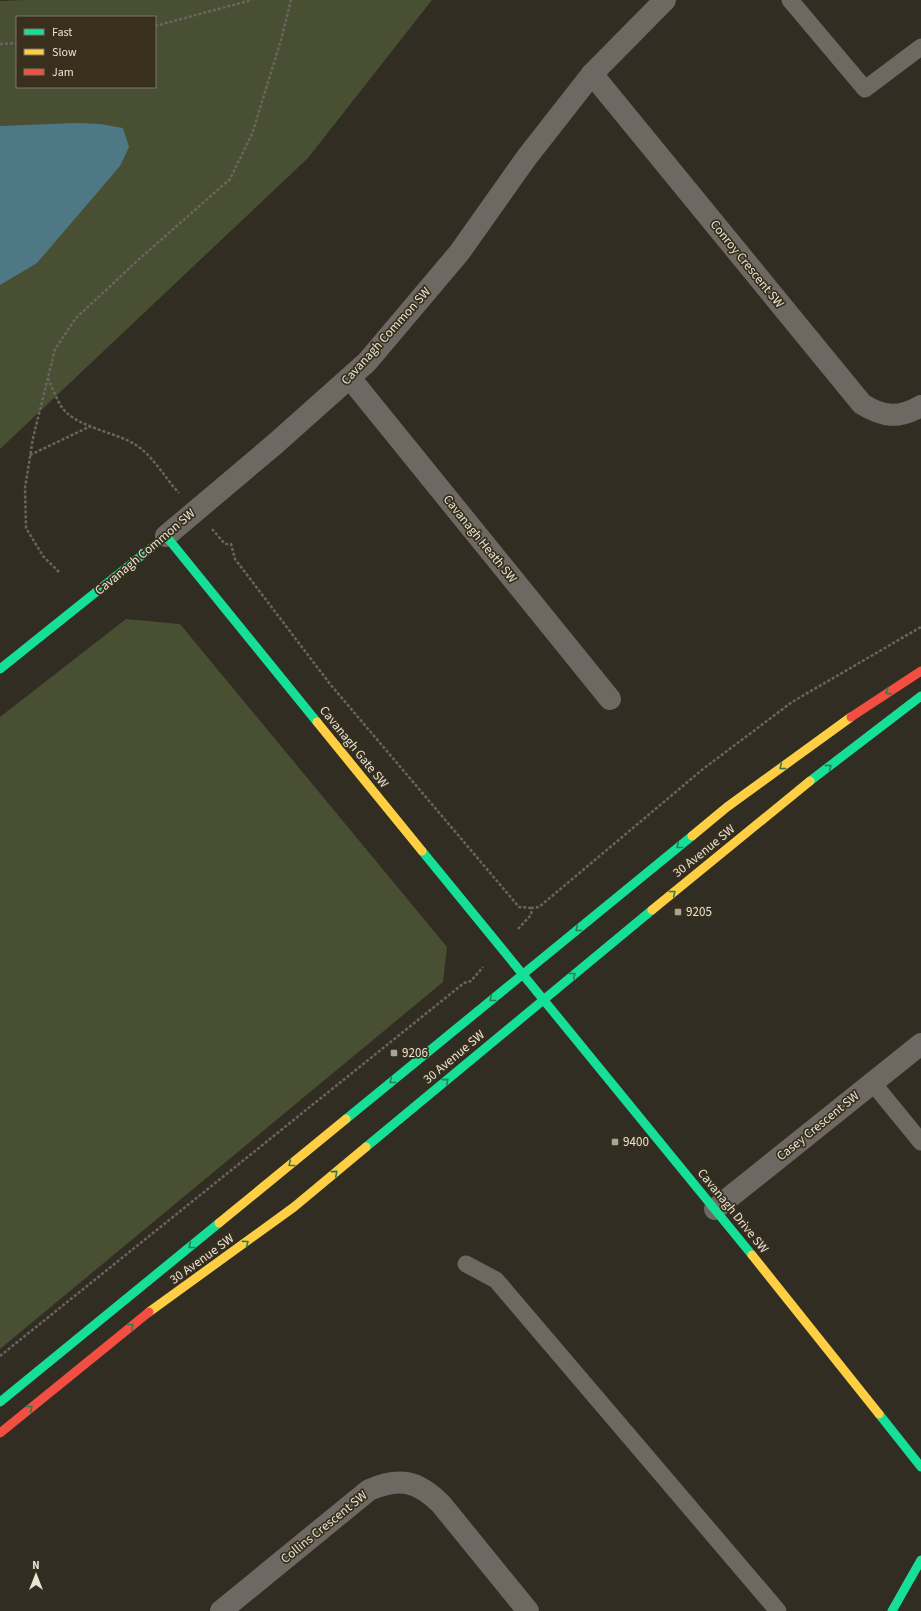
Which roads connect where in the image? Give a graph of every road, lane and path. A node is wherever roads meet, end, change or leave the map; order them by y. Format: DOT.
graph roads {
  1 [pos="252,0"];
  2 [pos="291,0"];
  3 [pos="665,0"];
  4 [pos="790,0"];
  5 [pos="156,26"];
  6 [pos="16,43"];
  7 [pos="0,44"];
  8 [pos="921,47"];
  9 [pos="592,74"];
  10 [pos="48,378"];
  11 [pos="350,378"];
  12 [pos="921,406"];
  13 [pos="91,426"];
  14 [pos="30,455"];
  15 [pos="175,489"];
  16 [pos="166,536"];
  17 [pos="225,544"];
  18 [pos="59,572"];
  19 [pos="921,627"];
  20 [pos="0,669"];
  21 [pos="921,671"];
  22 [pos="921,696"];
  23 [pos="610,699"];
  24 [pos="532,908"];
  25 [pos="531,915"];
  26 [pos="523,974"];
  27 [pos="472,981"];
  28 [pos="543,1000"];
  29 [pos="921,1044"];
  30 [pos="872,1082"];
  31 [pos="921,1142"];
  32 [pos="715,1209"];
  33 [pos="466,1264"];
  34 [pos="0,1356"];
  35 [pos="0,1402"];
  36 [pos="0,1433"];
  37 [pos="921,1467"];
  38 [pos="921,1560"];
  39 [pos="221,1611"];
  40 [pos="528,1611"];
  41 [pos="778,1611"];
  42 [pos="892,1611"];
  1 -- 5 [label="path"];
  2 -- 10 [label="path"];
  3 -- 9 [label="street, Cavanagh Common SW"];
  4 -- 8 [label="lane"];
  6 -- 7 [label="path"];
  9 -- 11 [label="street, Cavanagh Common SW"];
  9 -- 12 [label="street, Conroy Crescent SW"];
  10 -- 13 [label="path"];
  10 -- 14 [label="path"];
  11 -- 16 [label="street, Cavanagh Common SW"];
  11 -- 23 [label="street, Cavanagh Heath SW"];
  13 -- 14 [label="path"];
  13 -- 15 [label="path"];
  14 -- 18 [label="path"];
  16 -- 20 [label="main road, Cavanagh Common SW"];
  16 -- 26 [label="main road, Cavanagh Gate SW"];
  17 -- 24 [label="path"];
  19 -- 24 [label="path"];
  21 -- 26 [label="main road, 30 Avenue SW, one-way"];
  28 -- 22 [label="main road, 30 Avenue SW, one-way"];
  24 -- 25 [label="path"];
  26 -- 28 [label="main road, Cavanagh Drive SW"];
  26 -- 35 [label="main road, 30 Avenue SW, one-way"];
  27 -- 34 [label="path"];
  28 -- 32 [label="main road, Cavanagh Drive SW"];
  36 -- 28 [label="main road, 30 Avenue SW, one-way"];
  29 -- 30 [label="street, Casey Crescent SW"];
  30 -- 31 [label="lane"];
  30 -- 32 [label="street, Casey Crescent SW"];
  32 -- 37 [label="main road, Cavanagh Drive SW"];
  33 -- 41 [label="lane"];
  38 -- 42 [label="main road"];
  39 -- 40 [label="street, Collins Crescent SW"];
}
